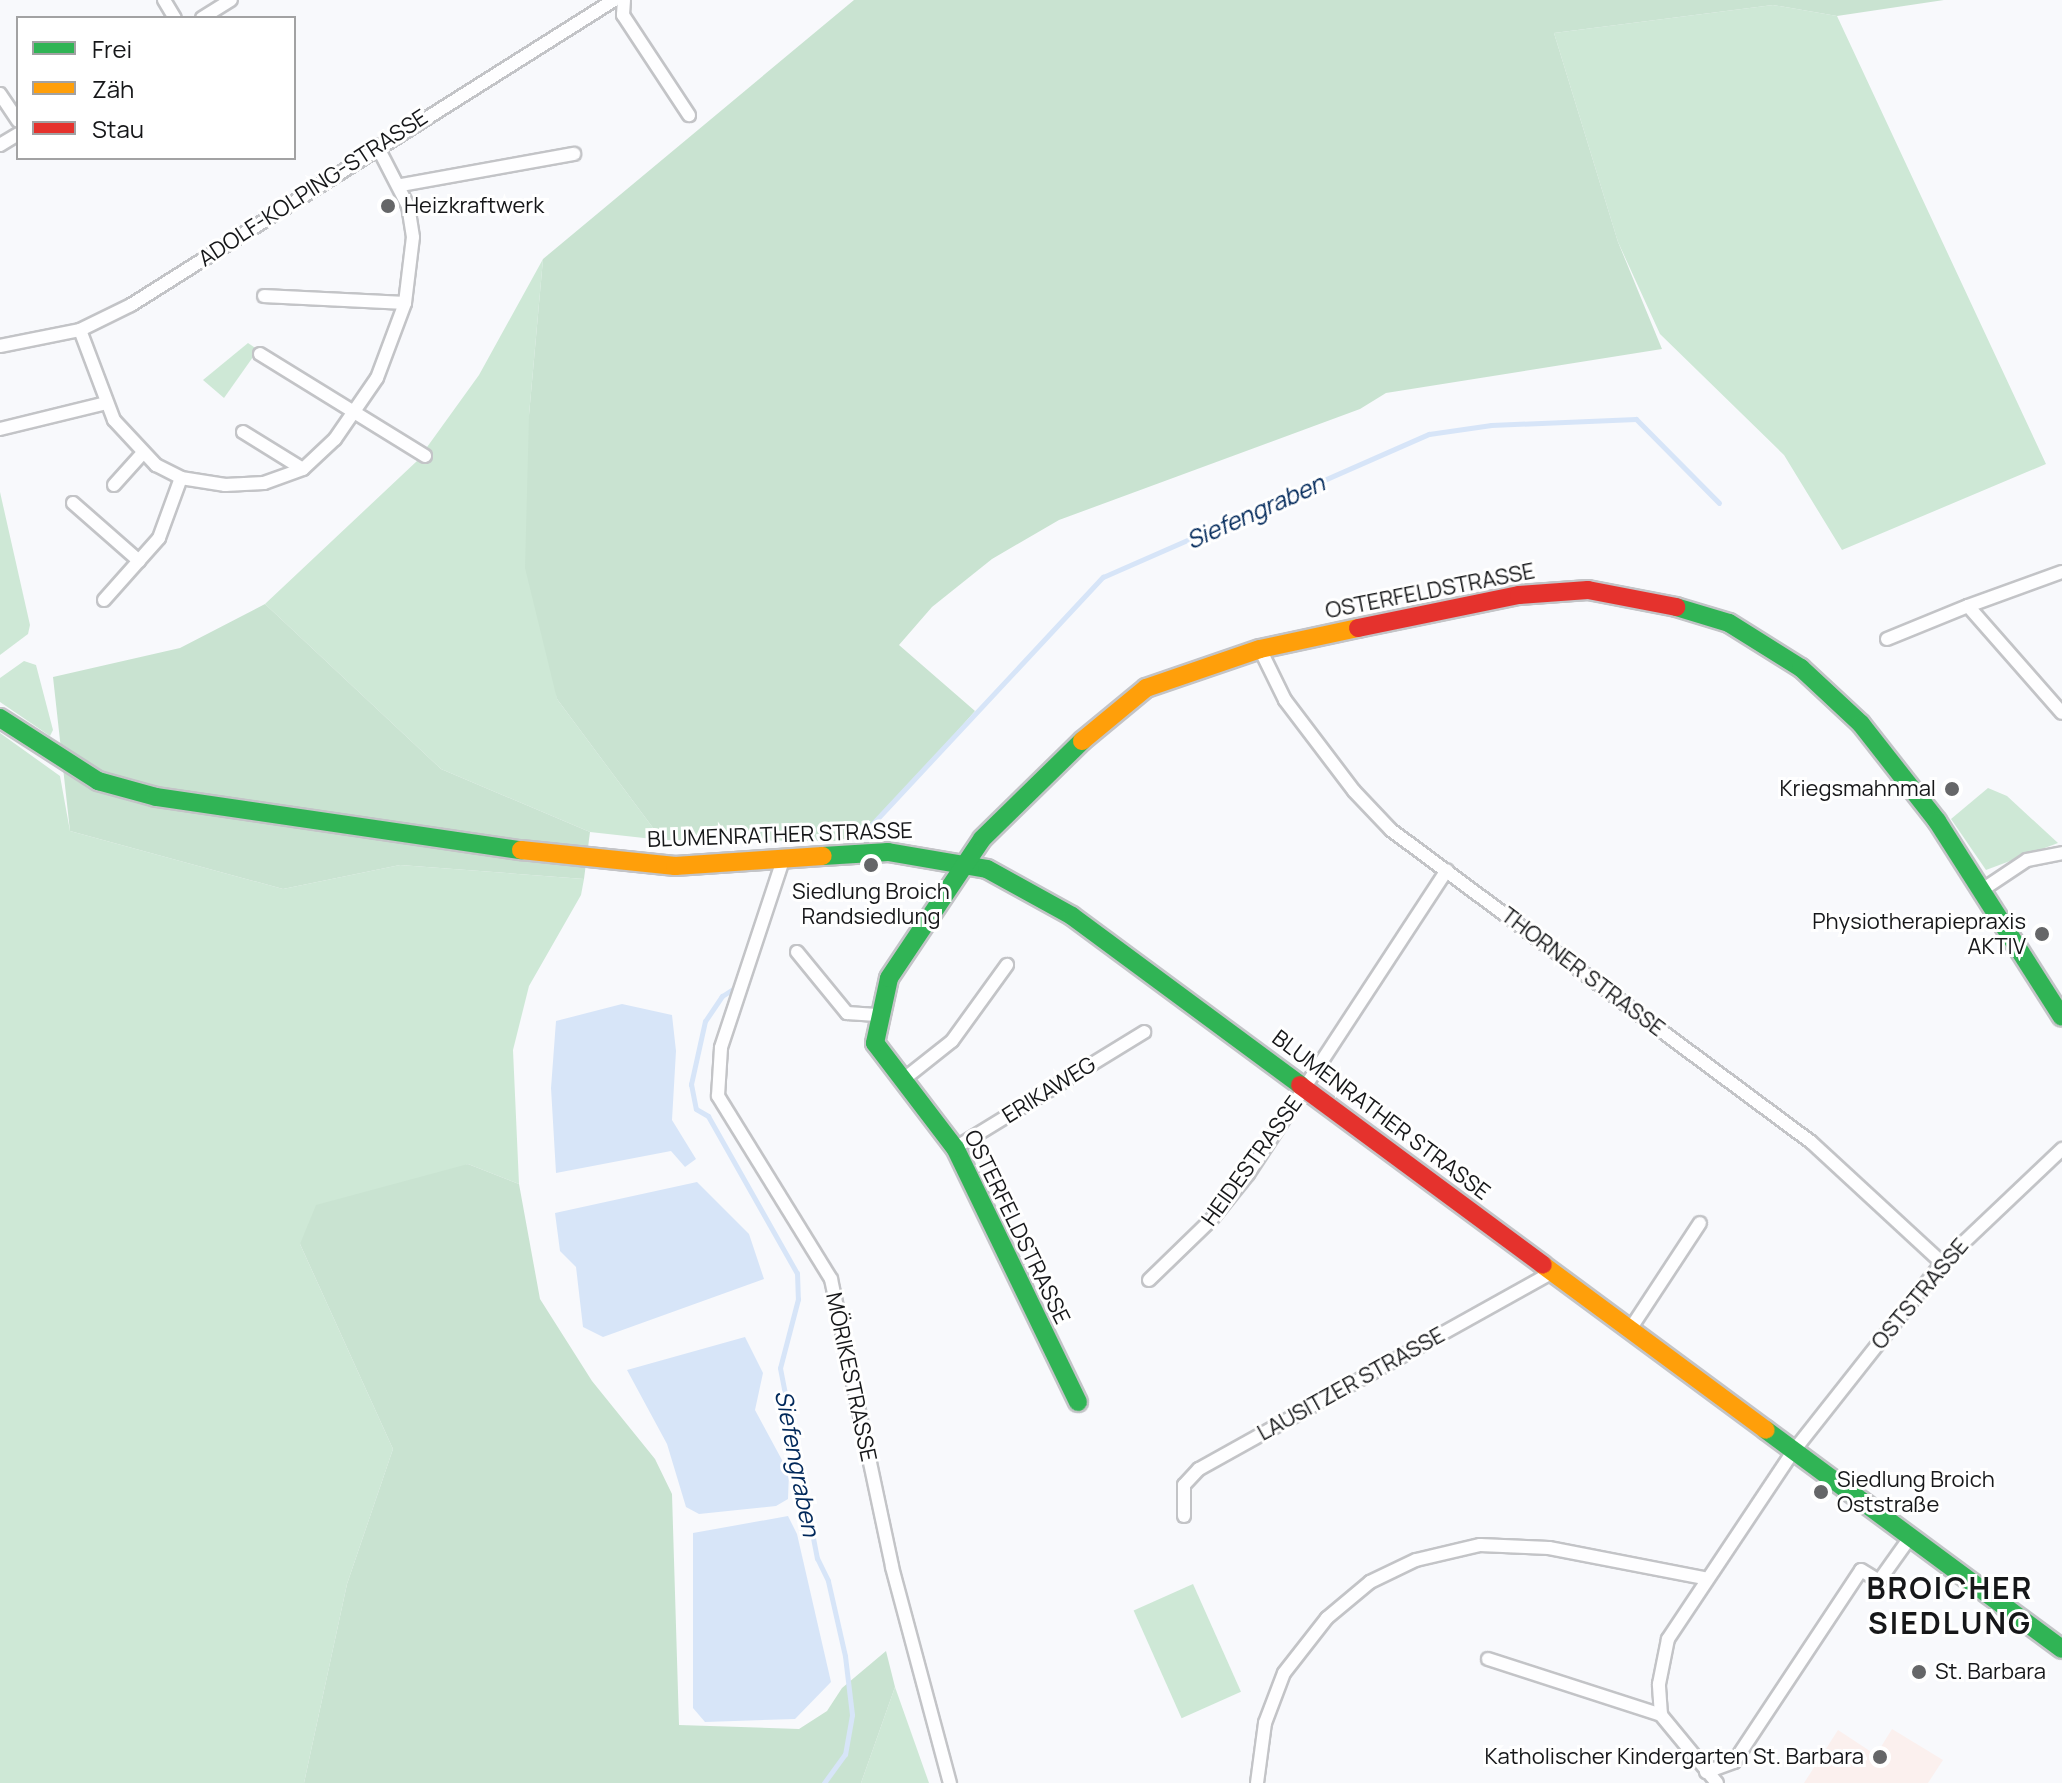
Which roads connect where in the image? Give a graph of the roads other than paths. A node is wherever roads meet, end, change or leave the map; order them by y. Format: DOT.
graph roads {
  1 [pos="231,0"];
  2 [pos="614,0"];
  3 [pos="624,0"];
  4 [pos="205,16"];
  5 [pos="0,94"];
  6 [pos="689,115"];
  7 [pos="16,118"];
  8 [pos="377,146"];
  9 [pos="574,154"];
  10 [pos="401,185"];
  11 [pos="264,296"];
  12 [pos="405,303"];
  13 [pos="80,330"];
  14 [pos="0,346"];
  15 [pos="260,354"];
  16 [pos="107,403"];
  17 [pos="356,412"];
  18 [pos="0,429"];
  19 [pos="243,432"];
  20 [pos="141,455"];
  21 [pos="425,456"];
  22 [pos="303,469"];
  23 [pos="181,478"];
  24 [pos="114,485"];
  25 [pos="73,503"];
  26 [pos="139,561"];
  27 [pos="2062,572"];
  28 [pos="104,600"];
  29 [pos="1968,606"];
  30 [pos="1887,639"];
  31 [pos="1260,649"];
  32 [pos="2062,713"];
  33 [pos="0,718"];
  34 [pos="2062,853"];
  35 [pos="783,860"];
  36 [pos="966,862"];
  37 [pos="1447,870"];
  38 [pos="1982,890"];
  39 [pos="797,952"];
  40 [pos="1007,965"];
  41 [pos="877,1015"];
  42 [pos="2062,1017"];
  43 [pos="1144,1032"];
  44 [pos="904,1079"];
  45 [pos="1305,1087"];
  46 [pos="955,1148"];
  47 [pos="2062,1149"];
  48 [pos="1700,1223"];
  49 [pos="1942,1263"];
  50 [pos="1551,1273"];
  51 [pos="1149,1280"];
  52 [pos="1629,1331"];
  53 [pos="1078,1402"];
  54 [pos="1792,1453"];
  55 [pos="1184,1516"];
  56 [pos="1909,1539"];
  57 [pos="1703,1578"];
  58 [pos="2062,1649"];
  59 [pos="1488,1659"];
  60 [pos="1661,1715"];
  61 [pos="1706,1772"];
  62 [pos="950,1783"];
  63 [pos="1257,1783"];
  64 [pos="1717,1783"];
  1 -- 4 [label="street"];
  2 -- 8 [label="street, ADOLF-KOLPING-STRASSE"];
  3 -- 6 [label="street"];
  5 -- 7 [label="street"];
  8 -- 10 [label="street"];
  8 -- 13 [label="street, ADOLF-KOLPING-STRASSE"];
  9 -- 10 [label="street"];
  10 -- 12 [label="street"];
  11 -- 12 [label="street"];
  12 -- 17 [label="street"];
  13 -- 14 [label="street, ADOLF-KOLPING-STRASSE"];
  13 -- 16 [label="street"];
  15 -- 17 [label="street"];
  16 -- 18 [label="street"];
  16 -- 20 [label="street"];
  17 -- 21 [label="street"];
  17 -- 22 [label="street"];
  19 -- 22 [label="street"];
  20 -- 23 [label="street"];
  20 -- 24 [label="street"];
  22 -- 23 [label="street"];
  23 -- 26 [label="street"];
  25 -- 26 [label="street"];
  26 -- 28 [label="street"];
  27 -- 29 [label="street"];
  29 -- 30 [label="street"];
  29 -- 32 [label="street"];
  31 -- 36 [label="street, OSTERFELDSTRASSE"];
  31 -- 37 [label="street, THORNER STRASSE"];
  31 -- 38 [label="street, OSTERFELDSTRASSE"];
  33 -- 35 [label="street, BLUMENRATHER STRASSE"];
  34 -- 38 [label="street"];
  35 -- 36 [label="street, BLUMENRATHER STRASSE"];
  35 -- 62 [label="street, MÖRIKESTRASSE"];
  36 -- 41 [label="street, OSTERFELDSTRASSE"];
  36 -- 45 [label="street, BLUMENRATHER STRASSE"];
  37 -- 45 [label="street, HEIDESTRASSE"];
  37 -- 49 [label="street, THORNER STRASSE"];
  38 -- 42 [label="street, OSTERFELDSTRASSE"];
  39 -- 41 [label="street"];
  40 -- 44 [label="street"];
  41 -- 44 [label="street, OSTERFELDSTRASSE"];
  43 -- 46 [label="street, ERIKAWEG"];
  44 -- 46 [label="street, OSTERFELDSTRASSE"];
  45 -- 50 [label="street, BLUMENRATHER STRASSE"];
  45 -- 51 [label="street, HEIDESTRASSE"];
  46 -- 53 [label="street, OSTERFELDSTRASSE"];
  47 -- 49 [label="street, OSTSTRASSE"];
  48 -- 52 [label="street"];
  49 -- 54 [label="street, OSTSTRASSE"];
  50 -- 52 [label="street, BLUMENRATHER STRASSE"];
  50 -- 55 [label="street, LAUSITZER STRASSE"];
  52 -- 54 [label="street, BLUMENRATHER STRASSE"];
  54 -- 56 [label="street, BLUMENRATHER STRASSE"];
  54 -- 57 [label="street, OSTSTRASSE"];
  56 -- 58 [label="street, BLUMENRATHER STRASSE"];
  56 -- 61 [label="street"];
  57 -- 60 [label="street, OSTSTRASSE"];
  57 -- 63 [label="street"];
  59 -- 60 [label="street"];
  60 -- 61 [label="street"];
  61 -- 64 [label="street"];
}
